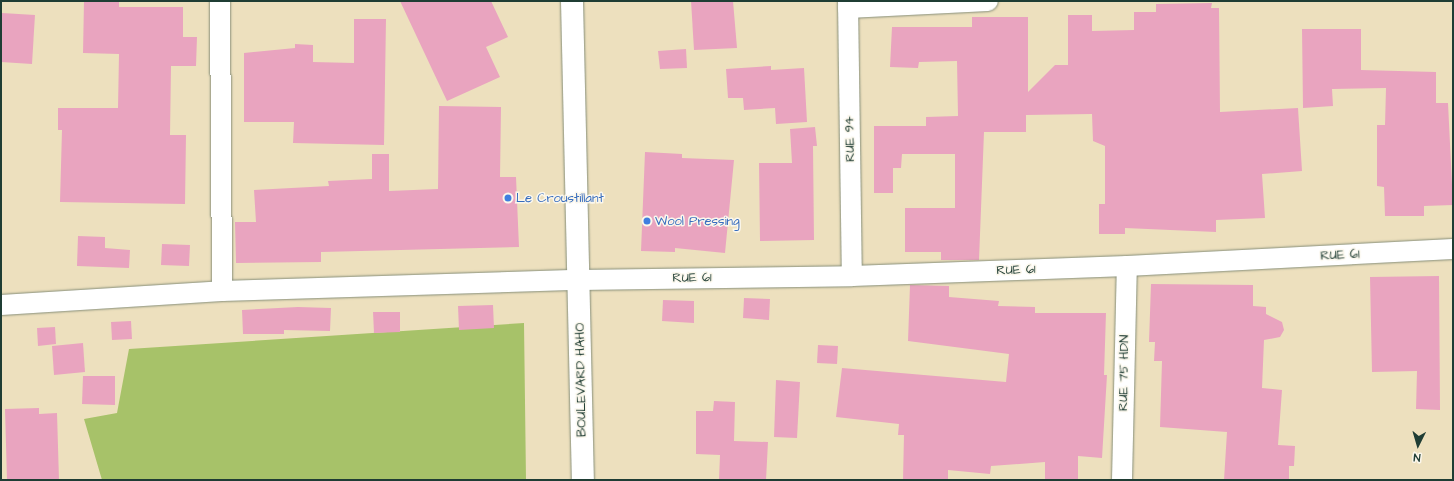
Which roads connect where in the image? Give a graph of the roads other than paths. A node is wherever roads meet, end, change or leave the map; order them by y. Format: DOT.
graph roads {
  1 [pos="220,1"];
  2 [pos="572,1"];
  3 [pos="988,1"];
  4 [pos="848,5"];
  5 [pos="1453,249"];
  6 [pos="1127,266"];
  7 [pos="852,276"];
  8 [pos="579,280"];
  9 [pos="222,291"];
  10 [pos="1,305"];
  11 [pos="583,480"];
  12 [pos="1122,480"];
  1 -- 9 [label="street"];
  2 -- 8 [label="main road, BOULEVARD HAHO"];
  3 -- 4 [label="street"];
  4 -- 7 [label="street, RUE 94"];
  5 -- 6 [label="street, RUE 61"];
  6 -- 7 [label="street, RUE 61"];
  6 -- 12 [label="street, RUE 75 HDN"];
  7 -- 8 [label="street, RUE 61"];
  8 -- 9 [label="street, RUE 61"];
  8 -- 11 [label="main road, BOULEVARD HAHO"];
  9 -- 10 [label="street, RUE 61"];
}
